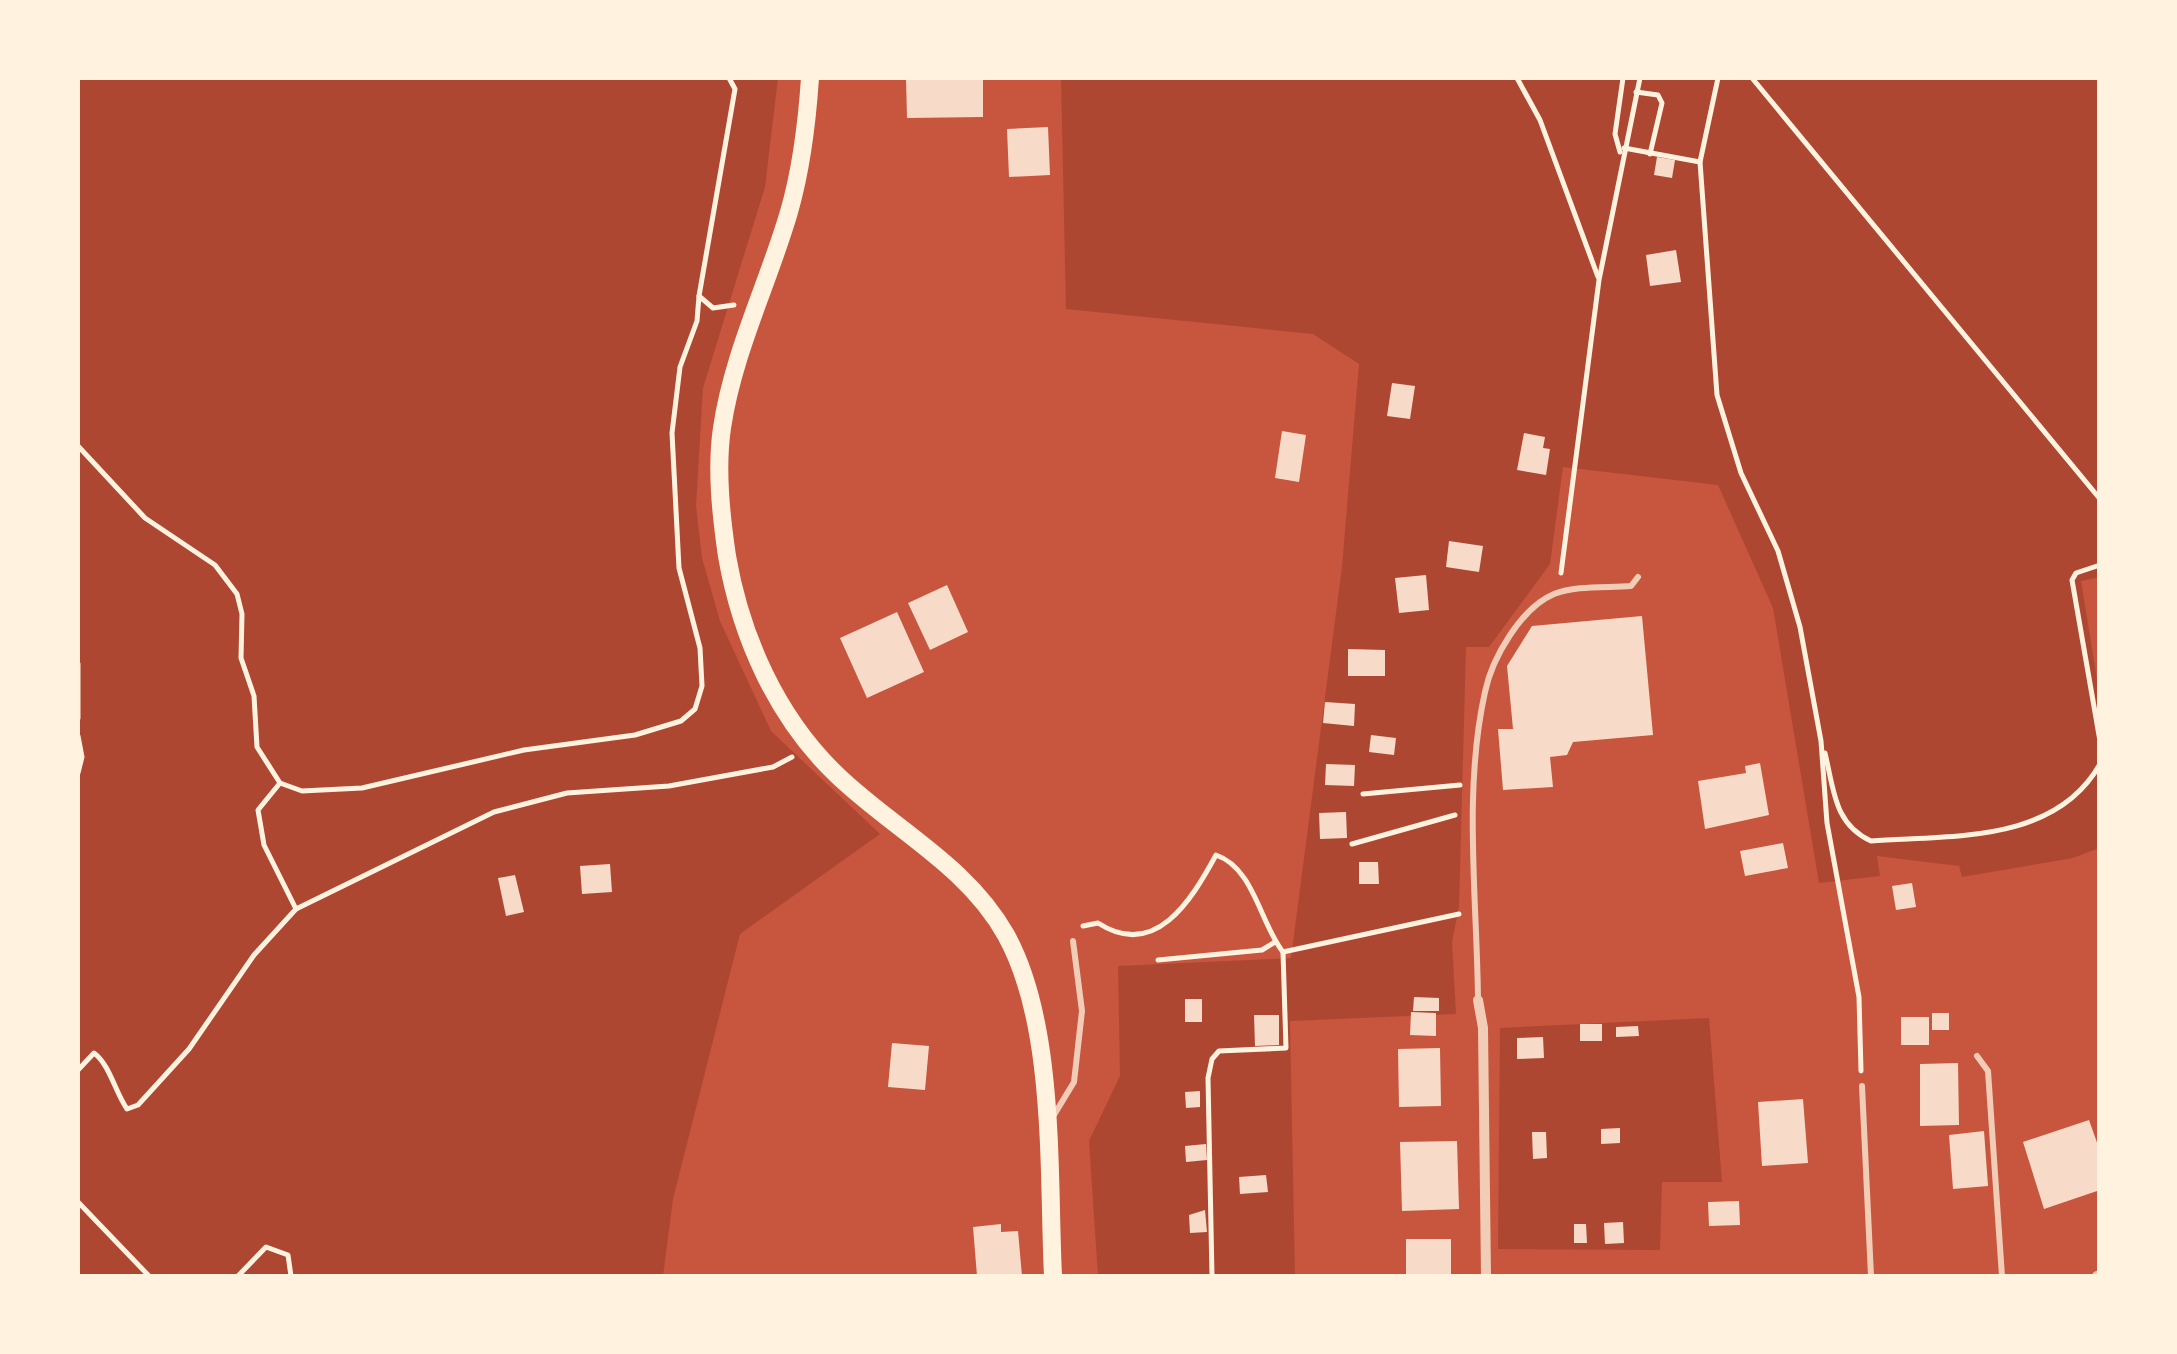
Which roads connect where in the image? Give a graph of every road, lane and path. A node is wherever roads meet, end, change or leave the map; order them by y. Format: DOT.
graph roads {
  1 [pos="728,78"];
  2 [pos="810,78"];
  3 [pos="1517,78"];
  4 [pos="1623,78"];
  5 [pos="1640,78"];
  6 [pos="1718,78"];
  7 [pos="1752,78"];
  8 [pos="1636,92"];
  9 [pos="1622,151"];
  10 [pos="1650,154"];
  11 [pos="1700,162"];
  12 [pos="1599,280"];
  13 [pos="699,296"];
  14 [pos="738,305"];
  15 [pos="78,446"];
  16 [pos="2100,499"];
  17 [pos="2100,565"];
  18 [pos="1638,577"];
  19 [pos="1558,592"];
  20 [pos="78,664"];
  21 [pos="78,718"];
  22 [pos="78,736"];
  23 [pos="1822,741"];
  24 [pos="2100,741"];
  25 [pos="799,754"];
  26 [pos="2100,764"];
  27 [pos="78,773"];
  28 [pos="280,783"];
  29 [pos="1460,785"];
  30 [pos="1363,794"];
  31 [pos="1461,813"];
  32 [pos="1352,844"];
  33 [pos="296,909"];
  34 [pos="1478,910"];
  35 [pos="1073,941"];
  36 [pos="1275,942"];
  37 [pos="1283,952"];
  38 [pos="1158,960"];
  39 [pos="1478,1000"];
  40 [pos="1977,1056"];
  41 [pos="78,1070"];
  42 [pos="1862,1086"];
  43 [pos="1045,1128"];
  44 [pos="78,1202"];
  45 [pos="150,1276"];
  46 [pos="238,1276"];
  47 [pos="291,1276"];
  48 [pos="1054,1276"];
  49 [pos="1212,1276"];
  50 [pos="1486,1276"];
  51 [pos="1871,1276"];
  52 [pos="2002,1276"];
  1 -- 13 [label="path"];
  2 -- 43 [label="main road"];
  3 -- 12 [label="path"];
  4 -- 9 [label="path"];
  5 -- 8 [label="path"];
  6 -- 11 [label="path"];
  7 -- 16 [label="path"];
  8 -- 9 [label="path"];
  8 -- 10 [label="path"];
  9 -- 10 [label="path"];
  9 -- 12 [label="path"];
  10 -- 11 [label="path"];
  11 -- 23 [label="path"];
  12 -- 19 [label="path"];
  13 -- 14 [label="path"];
  13 -- 28 [label="path"];
  15 -- 28 [label="path"];
  17 -- 24 [label="path"];
  18 -- 19 [label="lane"];
  19 -- 34 [label="lane"];
  20 -- 21 [label="path"];
  22 -- 27 [label="path"];
  23 -- 26 [label="path"];
  23 -- 42 [label="path"];
  25 -- 33 [label="path"];
  28 -- 33 [label="path"];
  29 -- 30 [label="path"];
  31 -- 32 [label="path"];
  33 -- 41 [label="path"];
  34 -- 37 [label="path"];
  34 -- 39 [label="lane"];
  35 -- 36 [label="path"];
  35 -- 43 [label="lane"];
  36 -- 37 [label="path"];
  36 -- 38 [label="path"];
  37 -- 49 [label="path"];
  39 -- 50 [label="street"];
  40 -- 52 [label="lane"];
  42 -- 51 [label="lane"];
  43 -- 48 [label="main road"];
  44 -- 45 [label="path"];
  46 -- 47 [label="path"];
}
